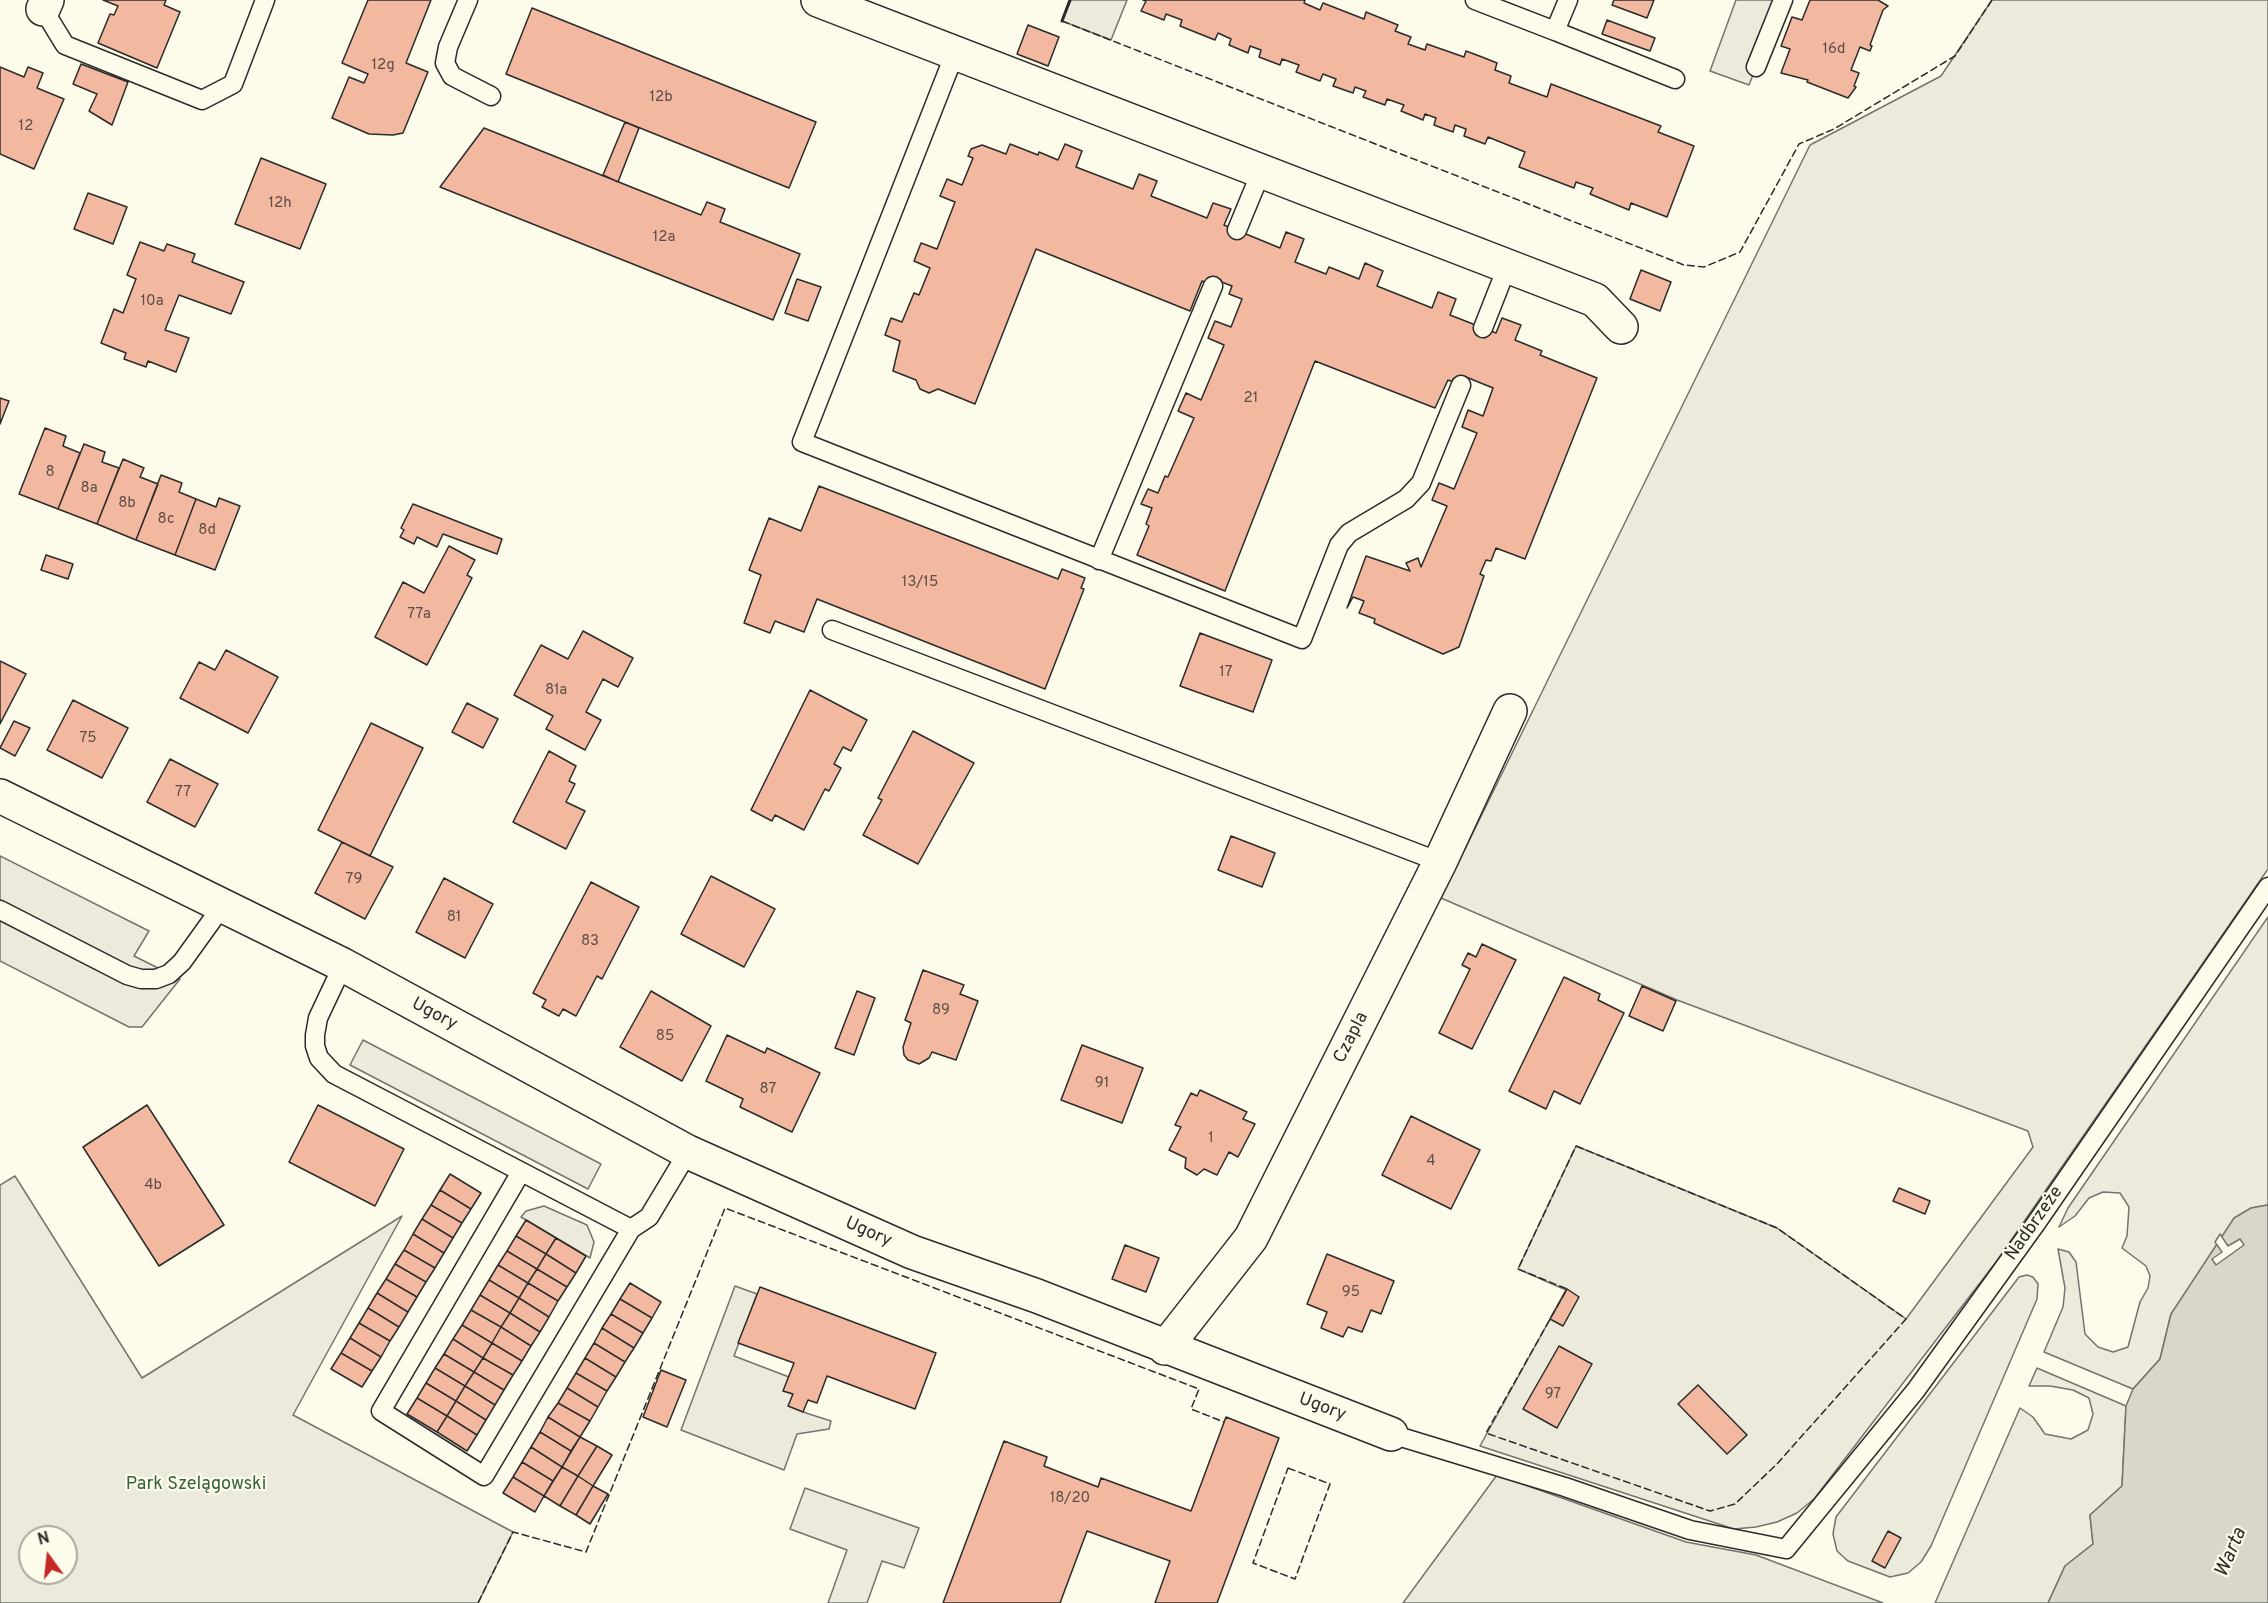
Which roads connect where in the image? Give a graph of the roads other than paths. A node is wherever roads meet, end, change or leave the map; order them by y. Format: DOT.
graph roads {
  1 [pos="265,0"];
  2 [pos="468,0"];
  3 [pos="818,0"];
  4 [pos="1475,0"];
  5 [pos="1568,0"];
  6 [pos="1783,0"];
  7 [pos="45,4"];
  8 [pos="1556,31"];
  9 [pos="955,53"];
  10 [pos="1756,67"];
  11 [pos="1675,79"];
  12 [pos="492,96"];
  13 [pos="1261,172"];
  14 [pos="1237,230"];
  15 [pos="1507,267"];
  16 [pos="1214,286"];
  17 [pos="1621,327"];
  18 [pos="1483,328"];
  19 [pos="1461,385"];
  20 [pos="1099,560"];
  21 [pos="832,630"];
  22 [pos="1510,711"];
  23 [pos="0,796"];
  24 [pos="1440,862"];
  25 [pos="2268,888"];
  26 [pos="224,905"];
  27 [pos="0,910"];
  28 [pos="343,965"];
  29 [pos="688,1152"];
  30 [pos="521,1172"];
  31 [pos="631,1229"];
  32 [pos="1165,1348"];
  33 [pos="1391,1434"];
  34 [pos="1786,1549"];
  1 -- 7 [label="lane"];
  2 -- 12 [label="lane"];
  3 -- 9 [label="street"];
  4 -- 8 [label="lane"];
  5 -- 8 [label="lane"];
  6 -- 10 [label="lane"];
  8 -- 11 [label="lane"];
  9 -- 13 [label="street"];
  9 -- 20 [label="lane"];
  13 -- 14 [label="lane"];
  13 -- 15 [label="street"];
  15 -- 17 [label="street"];
  15 -- 18 [label="lane"];
  16 -- 20 [label="lane"];
  19 -- 20 [label="lane"];
  21 -- 24 [label="lane"];
  22 -- 24 [label="street, Czapla"];
  23 -- 26 [label="street, Ugory"];
  24 -- 32 [label="street, Czapla"];
  25 -- 34 [label="lane, Nadbrzeże"];
  26 -- 27 [label="lane"];
  26 -- 28 [label="street, Ugory"];
  28 -- 29 [label="street, Ugory"];
  28 -- 30 [label="lane"];
  29 -- 31 [label="lane"];
  29 -- 32 [label="street, Ugory"];
  30 -- 31 [label="lane"];
  30 -- 31 [label="lane"];
  32 -- 33 [label="street, Ugory"];
  33 -- 34 [label="lane, Ugory"];
}
